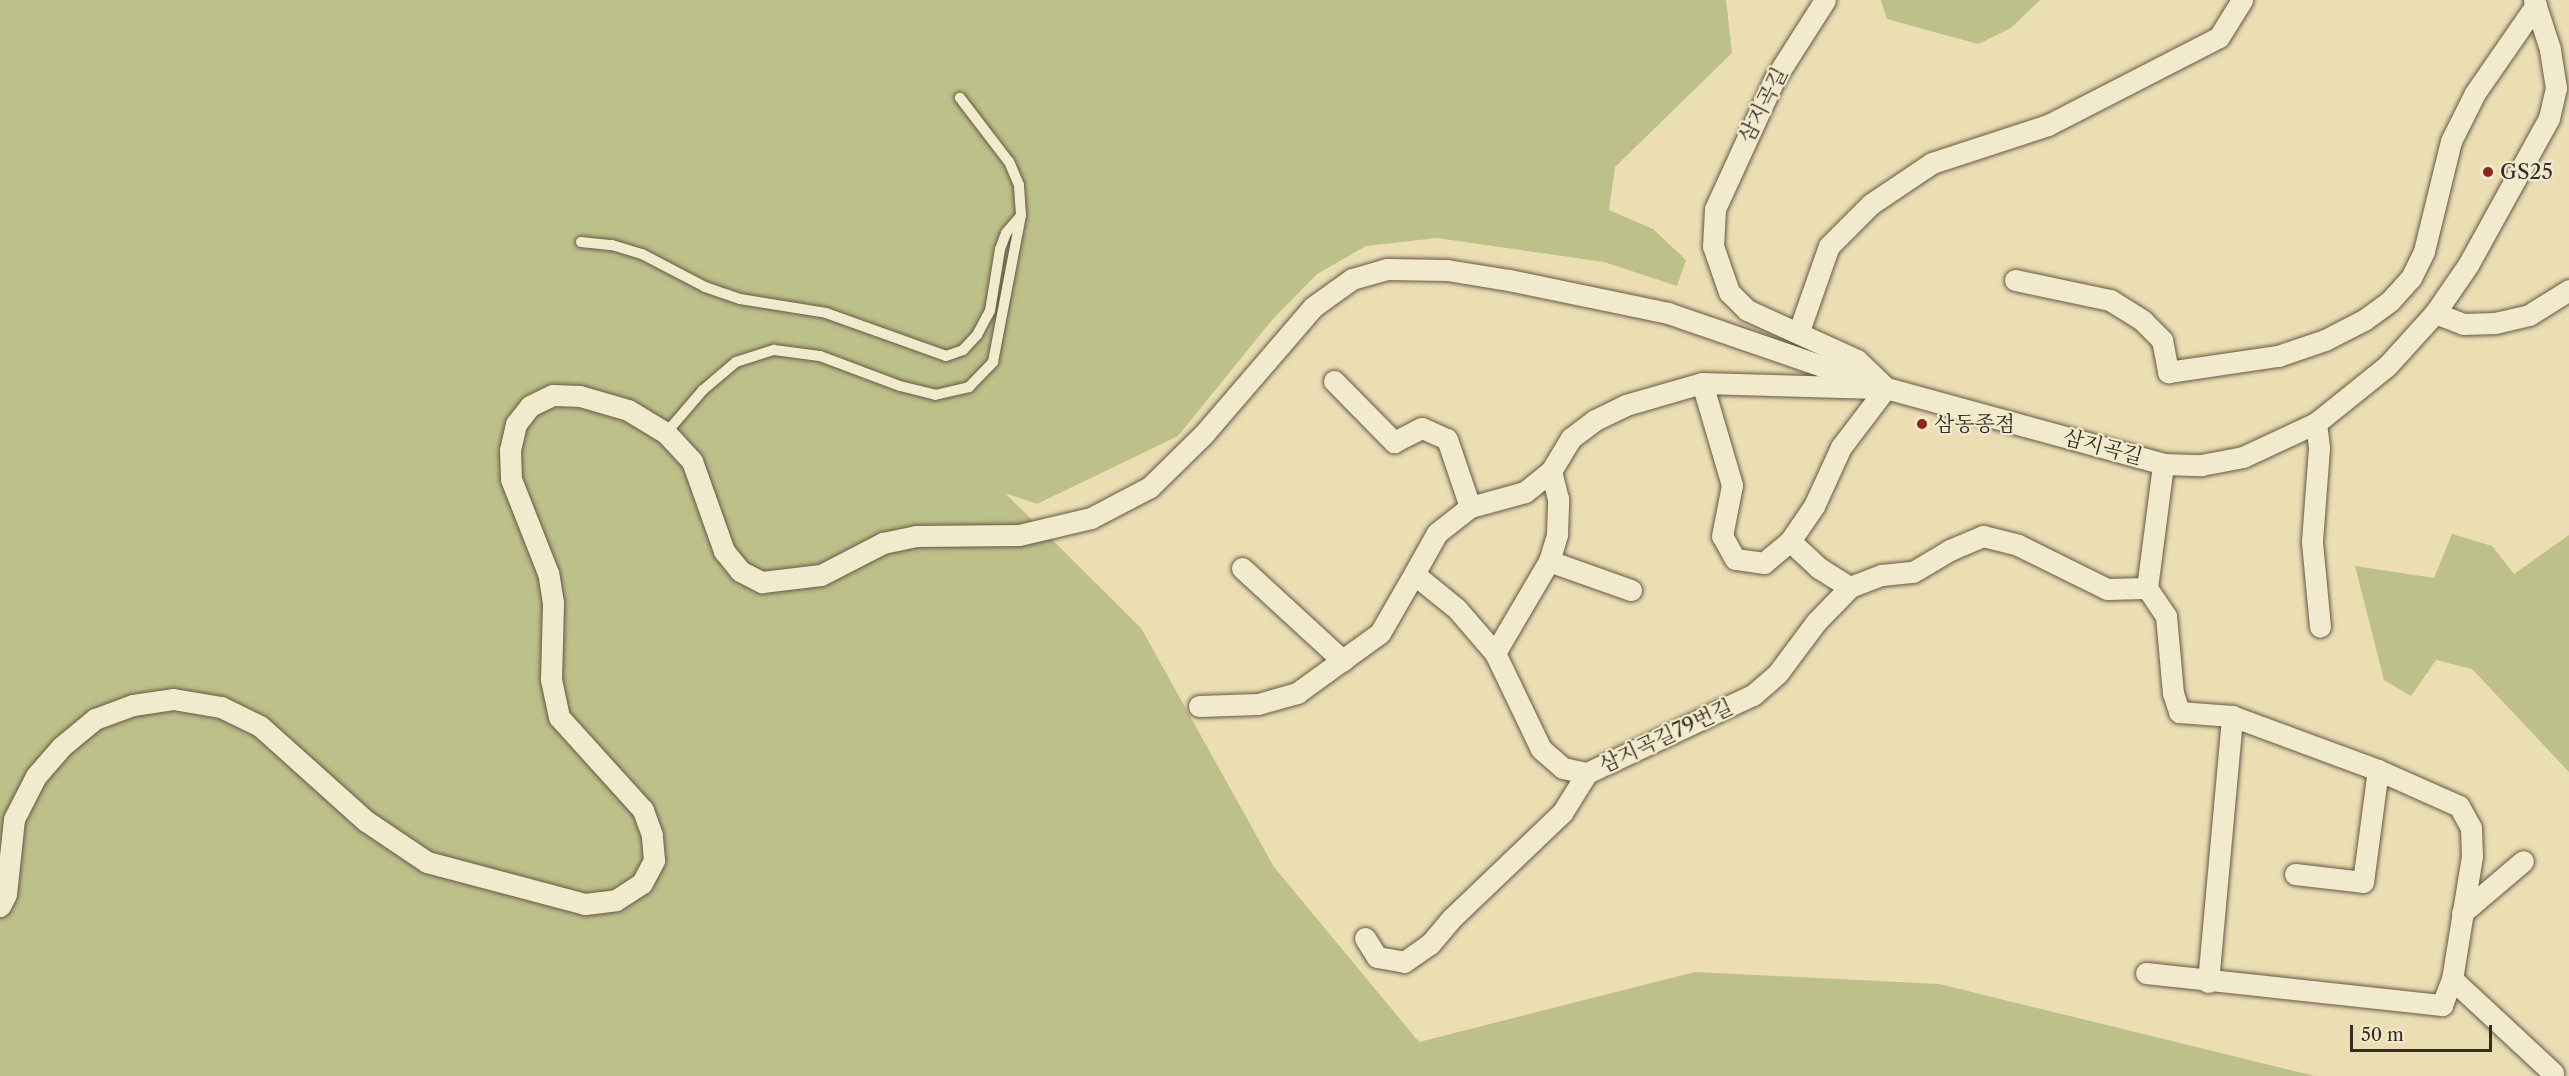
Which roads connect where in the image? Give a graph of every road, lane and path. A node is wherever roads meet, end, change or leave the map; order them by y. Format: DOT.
graph roads {
  1 [pos="1825,0"];
  2 [pos="2242,0"];
  3 [pos="2535,3"];
  4 [pos="960,98"];
  5 [pos="1021,215"];
  6 [pos="581,242"];
  7 [pos="2015,280"];
  8 [pos="2569,290"];
  9 [pos="2435,313"];
  10 [pos="1799,332"];
  11 [pos="1334,381"];
  12 [pos="1702,383"];
  13 [pos="1886,388"];
  14 [pos="2316,423"];
  15 [pos="666,433"];
  16 [pos="2163,464"];
  17 [pos="1551,471"];
  18 [pos="1470,507"];
  19 [pos="1790,541"];
  20 [pos="1549,561"];
  21 [pos="1242,568"];
  22 [pos="1414,574"];
  23 [pos="1850,587"];
  24 [pos="2146,588"];
  25 [pos="1631,590"];
  26 [pos="2320,627"];
  27 [pos="1495,653"];
  28 [pos="1343,661"];
  29 [pos="1199,706"];
  30 [pos="2232,716"];
  31 [pos="2378,770"];
  32 [pos="1587,773"];
  33 [pos="2523,861"];
  34 [pos="2295,874"];
  35 [pos="0,906"];
  36 [pos="2462,913"];
  37 [pos="1365,938"];
  38 [pos="2146,973"];
  39 [pos="2452,979"];
  40 [pos="2208,982"];
  41 [pos="2553,1072"];
  1 -- 10 [label="street, 삼지곡길"];
  2 -- 10 [label="street"];
  3 -- 7 [label="street"];
  3 -- 9 [label="street, 삼지곡길"];
  4 -- 5 [label="lane"];
  5 -- 6 [label="lane"];
  5 -- 15 [label="lane"];
  8 -- 9 [label="street"];
  9 -- 14 [label="street, 삼지곡길"];
  10 -- 13 [label="street, 삼지곡길"];
  11 -- 18 [label="street"];
  12 -- 13 [label="street"];
  12 -- 17 [label="street"];
  12 -- 19 [label="street"];
  13 -- 15 [label="street"];
  13 -- 16 [label="street, 삼지곡길"];
  13 -- 19 [label="street"];
  14 -- 16 [label="street, 삼지곡길"];
  14 -- 26 [label="street"];
  15 -- 35 [label="street"];
  16 -- 24 [label="street"];
  17 -- 18 [label="street"];
  17 -- 20 [label="street"];
  18 -- 22 [label="street"];
  19 -- 23 [label="street"];
  20 -- 25 [label="street"];
  20 -- 27 [label="street"];
  21 -- 28 [label="street"];
  22 -- 27 [label="street, 삼지곡길79번길"];
  22 -- 28 [label="street"];
  23 -- 24 [label="street, 삼지곡길79번길"];
  23 -- 32 [label="street, 삼지곡길79번길"];
  24 -- 30 [label="street"];
  27 -- 32 [label="street, 삼지곡길79번길"];
  28 -- 29 [label="street"];
  30 -- 31 [label="street"];
  30 -- 40 [label="street"];
  31 -- 34 [label="street"];
  31 -- 36 [label="street"];
  32 -- 37 [label="street"];
  33 -- 36 [label="street"];
  36 -- 39 [label="street"];
  38 -- 40 [label="street"];
  39 -- 40 [label="street"];
  39 -- 41 [label="street"];
}
